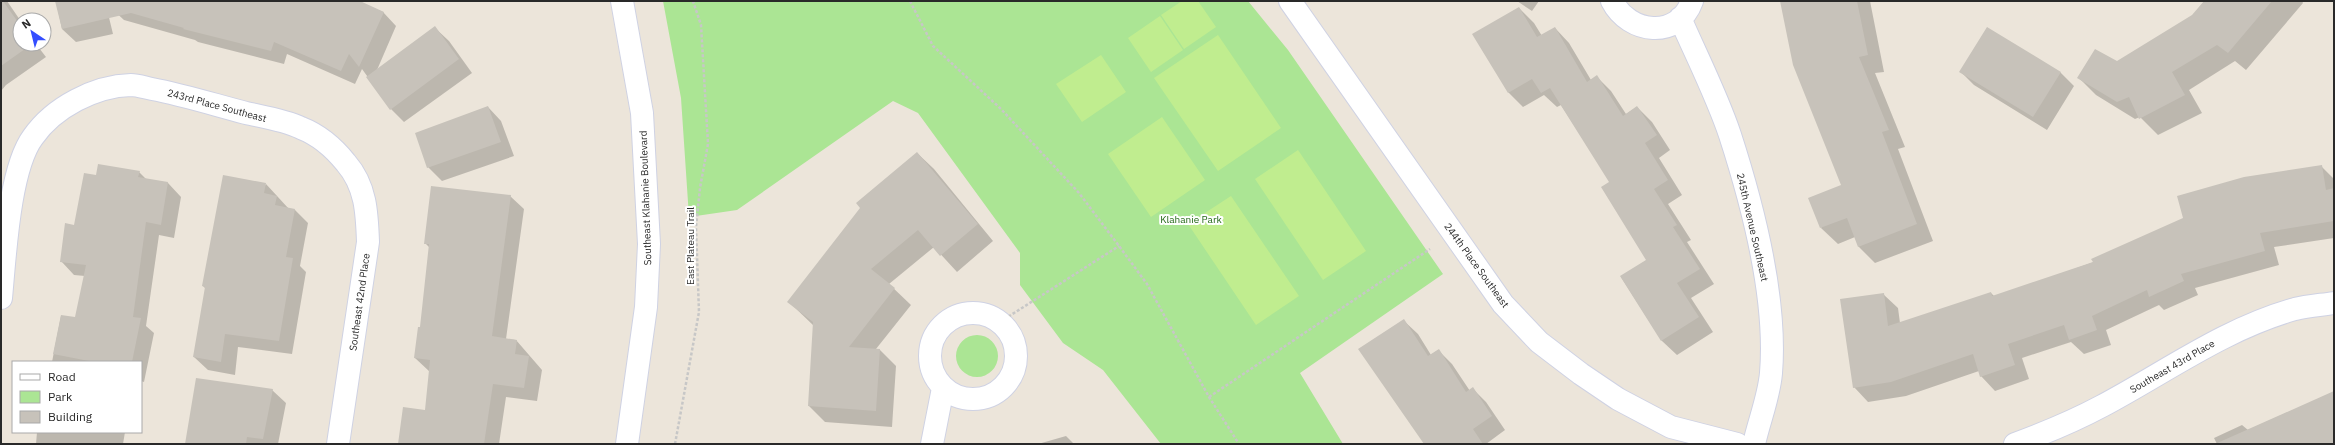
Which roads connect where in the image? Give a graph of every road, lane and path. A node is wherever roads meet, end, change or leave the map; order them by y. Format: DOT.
graph roads {
  1 [pos="622,1"];
  2 [pos="693,1"];
  3 [pos="910,1"];
  4 [pos="1290,1"];
  5 [pos="1612,1"];
  6 [pos="1686,10"];
  7 [pos="347,163"];
  8 [pos="1119,246"];
  9 [pos="1433,247"];
  10 [pos="1,298"];
  11 [pos="2334,303"];
  12 [pos="1000,322"];
  13 [pos="943,388"];
  14 [pos="1209,397"];
  15 [pos="338,444"];
  16 [pos="628,444"];
  17 [pos="675,444"];
  18 [pos="932,444"];
  19 [pos="1239,444"];
  20 [pos="1736,444"];
  21 [pos="1754,444"];
  22 [pos="2015,444"];
  1 -- 16 [label="street, Southeast Klahanie Boulevard"];
  2 -- 17 [label="path, East Plateau Trail"];
  3 -- 8 [label="path"];
  4 -- 20 [label="street, 244th Place Southeast"];
  5 -- 6 [label="street, 245th Avenue Southeast"];
  6 -- 21 [label="street, 245th Avenue Southeast"];
  7 -- 10 [label="street, 243rd Place Southeast"];
  7 -- 15 [label="street, Southeast 42nd Place"];
  8 -- 12 [label="path"];
  8 -- 14 [label="path"];
  9 -- 14 [label="path"];
  11 -- 22 [label="street, Southeast 43rd Place"];
  12 -- 13 [label="street"];
  12 -- 13 [label="street"];
  13 -- 18 [label="street"];
  14 -- 19 [label="path"];
}
